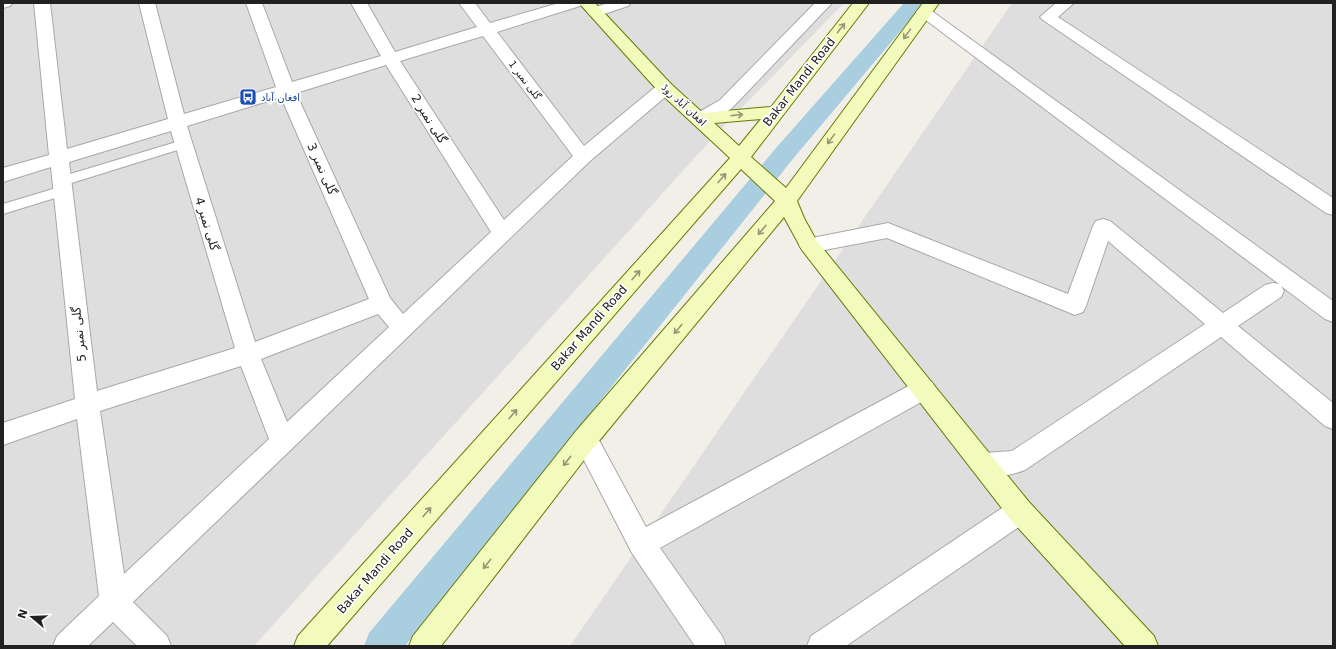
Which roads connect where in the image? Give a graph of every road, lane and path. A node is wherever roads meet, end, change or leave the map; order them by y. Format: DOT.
graph roads {
  1 [pos="42,3"];
  2 [pos="147,3"];
  3 [pos="254,3"];
  4 [pos="359,3"];
  5 [pos="467,3"];
  6 [pos="575,3"];
  7 [pos="623,3"];
  8 [pos="824,3"];
  9 [pos="861,3"];
  10 [pos="1066,3"];
  11 [pos="591,7"];
  12 [pos="927,7"];
  13 [pos="486,29"];
  14 [pos="390,58"];
  15 [pos="665,88"];
  16 [pos="286,90"];
  17 [pos="775,112"];
  18 [pos="700,119"];
  19 [pos="178,122"];
  20 [pos="183,144"];
  21 [pos="583,157"];
  22 [pos="58,159"];
  23 [pos="748,165"];
  24 [pos="3,175"];
  25 [pos="62,186"];
  26 [pos="783,197"];
  27 [pos="1332,207"];
  28 [pos="3,209"];
  29 [pos="502,234"];
  30 [pos="809,245"];
  31 [pos="1273,291"];
  32 [pos="382,302"];
  33 [pos="1333,313"];
  34 [pos="1222,325"];
  35 [pos="403,329"];
  36 [pos="248,354"];
  37 [pos="924,389"];
  38 [pos="87,405"];
  39 [pos="1333,418"];
  40 [pos="3,434"];
  41 [pos="585,439"];
  42 [pos="282,440"];
  43 [pos="984,465"];
  44 [pos="1020,511"];
  45 [pos="641,544"];
  46 [pos="114,603"];
  47 [pos="67,646"];
  48 [pos="157,646"];
  49 [pos="308,646"];
  50 [pos="423,646"];
  51 [pos="712,646"];
  52 [pos="821,646"];
  53 [pos="1144,646"];
  1 -- 22 [label="street, گلی نمبر 5"];
  2 -- 19 [label="street, گلی نمبر 4"];
  3 -- 16 [label="street, گلی نمبر 3"];
  4 -- 14 [label="street, گلی نمبر 2"];
  5 -- 13 [label="street, گلی نمبر 1"];
  6 -- 13 [label="street"];
  7 -- 11 [label="street"];
  8 -- 18 [label="street"];
  17 -- 9 [label="street, Bakar Mandi Road, one-way"];
  10 -- 27 [label="street"];
  11 -- 15 [label="street, افغان آباد روڈ"];
  12 -- 26 [label="street, one-way"];
  12 -- 33 [label="street"];
  13 -- 14 [label="street"];
  13 -- 21 [label="street, گلی نمبر 1"];
  14 -- 16 [label="street"];
  14 -- 29 [label="street, گلی نمبر 2"];
  15 -- 18 [label="street, افغان آباد روڈ"];
  15 -- 21 [label="street"];
  16 -- 19 [label="street"];
  16 -- 32 [label="street, گلی نمبر 3"];
  18 -- 17 [label="street, one-way"];
  17 -- 23 [label="street, Bakar Mandi Road"];
  18 -- 23 [label="street, افغان آباد روڈ"];
  19 -- 20 [label="street, گلی نمبر 4"];
  19 -- 22 [label="street"];
  20 -- 25 [label="lane"];
  20 -- 36 [label="street, گلی نمبر 4"];
  21 -- 29 [label="street"];
  22 -- 24 [label="street"];
  22 -- 25 [label="street, گلی نمبر 5"];
  23 -- 26 [label="street, افغان آباد روڈ"];
  49 -- 23 [label="street, Bakar Mandi Road, one-way"];
  25 -- 28 [label="lane"];
  25 -- 38 [label="street, گلی نمبر 5"];
  26 -- 30 [label="street"];
  26 -- 41 [label="street, one-way"];
  29 -- 35 [label="street"];
  30 -- 34 [label="street"];
  30 -- 37 [label="street"];
  31 -- 34 [label="street"];
  32 -- 35 [label="street, گلی نمبر 3"];
  32 -- 36 [label="street"];
  34 -- 39 [label="street"];
  34 -- 43 [label="street"];
  35 -- 42 [label="street"];
  36 -- 38 [label="street"];
  36 -- 42 [label="street, گلی نمبر 4"];
  37 -- 43 [label="street"];
  37 -- 45 [label="street"];
  38 -- 40 [label="street"];
  38 -- 46 [label="street, گلی نمبر 5"];
  41 -- 45 [label="street"];
  41 -- 50 [label="street, one-way"];
  42 -- 46 [label="street"];
  43 -- 44 [label="street"];
  44 -- 52 [label="street"];
  44 -- 53 [label="street"];
  45 -- 51 [label="street"];
  46 -- 47 [label="street"];
  46 -- 48 [label="street"];
}
